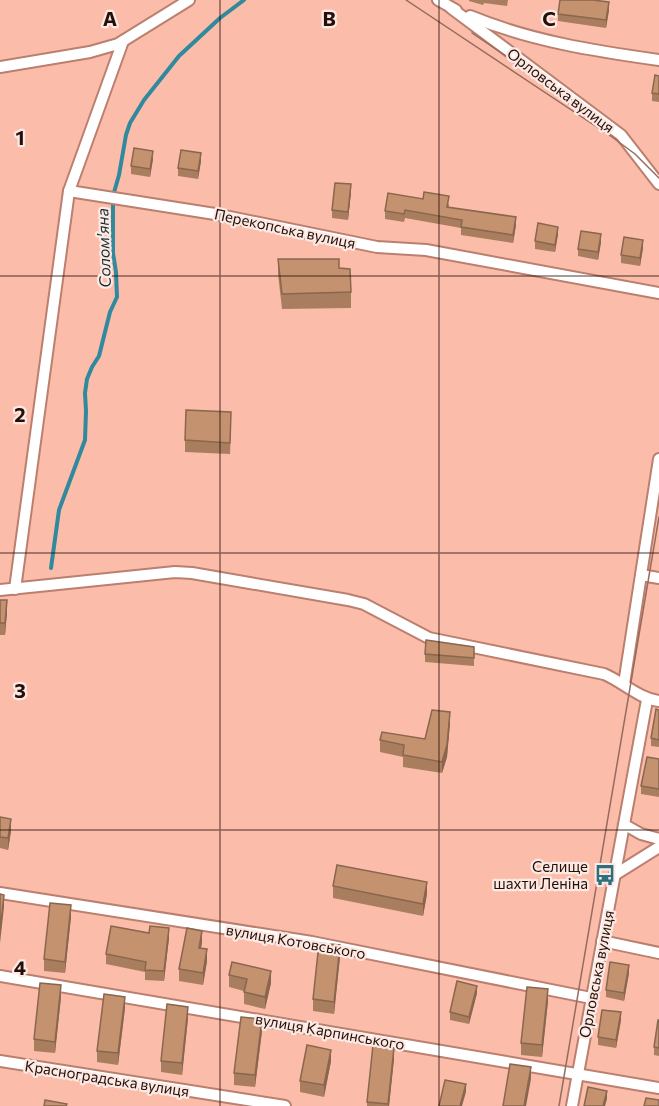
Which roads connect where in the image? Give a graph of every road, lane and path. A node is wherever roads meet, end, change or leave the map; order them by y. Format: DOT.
graph roads {
  1 [pos="189,0"];
  2 [pos="438,0"];
  3 [pos="451,8"];
  4 [pos="123,41"];
  5 [pos="659,60"];
  6 [pos="0,67"];
  7 [pos="659,184"];
  8 [pos="69,191"];
  9 [pos="659,293"];
  10 [pos="659,459"];
  11 [pos="640,575"];
  12 [pos="659,578"];
  13 [pos="15,589"];
  14 [pos="0,590"];
  15 [pos="624,684"];
  16 [pos="653,700"];
  17 [pos="625,825"];
  18 [pos="659,839"];
  19 [pos="659,847"];
  20 [pos="616,874"];
  21 [pos="0,893"];
  22 [pos="602,941"];
  23 [pos="659,953"];
  24 [pos="0,976"];
  25 [pos="591,998"];
  26 [pos="0,1060"];
  27 [pos="578,1074"];
  28 [pos="659,1088"];
  29 [pos="285,1106"];
  30 [pos="572,1106"];
  1 -- 4 [label="street"];
  2 -- 3 [label="street"];
  3 -- 5 [label="street"];
  3 -- 7 [label="street, Орловська вулиця"];
  4 -- 6 [label="street"];
  4 -- 8 [label="street"];
  8 -- 9 [label="street, Перекопська вулиця"];
  8 -- 13 [label="street"];
  10 -- 11 [label="street"];
  11 -- 12 [label="street"];
  11 -- 15 [label="street"];
  13 -- 14 [label="street"];
  13 -- 15 [label="street"];
  15 -- 16 [label="street"];
  16 -- 17 [label="street, Орловська вулиця"];
  17 -- 18 [label="street"];
  17 -- 20 [label="street, Орловська вулиця"];
  19 -- 20 [label="street"];
  20 -- 22 [label="street, Орловська вулиця"];
  21 -- 25 [label="street, вулиця Котовського"];
  22 -- 23 [label="street"];
  22 -- 25 [label="street, Орловська вулиця"];
  24 -- 27 [label="street, вулиця Карпинського"];
  25 -- 27 [label="street, Орловська вулиця"];
  26 -- 29 [label="street, Красноградська вулиця"];
  27 -- 28 [label="street, вулиця Карпинського"];
  27 -- 30 [label="street, Орловська вулиця"];
}
